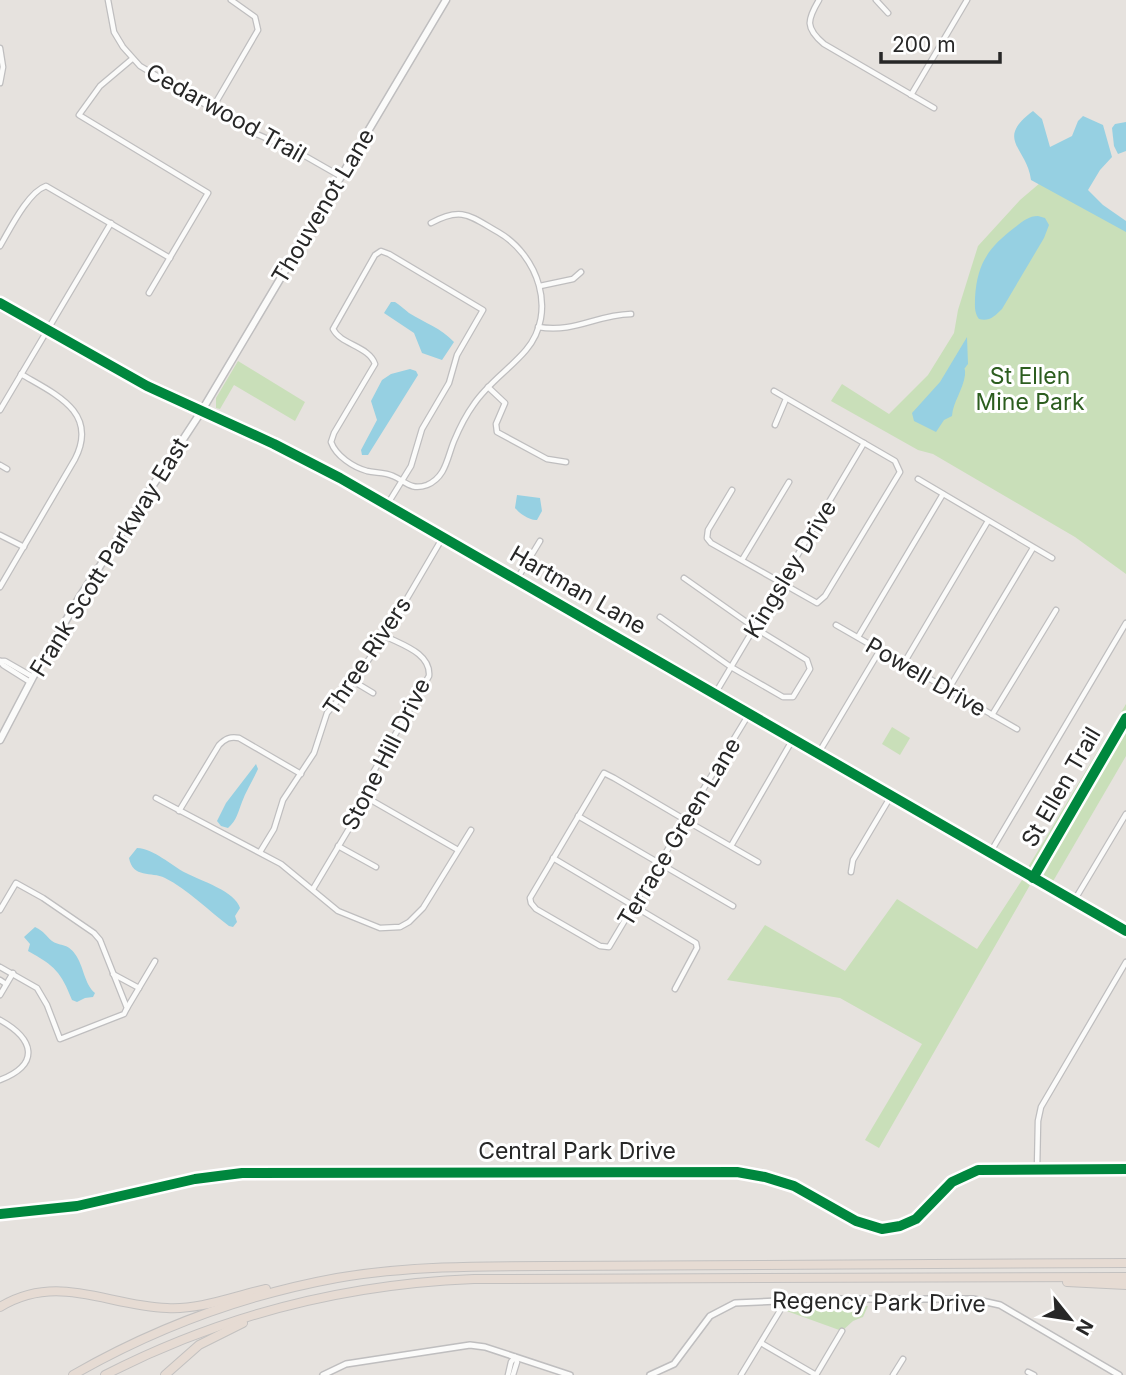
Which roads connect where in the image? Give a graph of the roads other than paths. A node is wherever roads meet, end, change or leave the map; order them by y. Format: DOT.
graph roads {
  1 [pos="108,0"];
  2 [pos="230,0"];
  3 [pos="446,0"];
  4 [pos="819,0"];
  5 [pos="877,0"];
  6 [pos="967,0"];
  7 [pos="888,13"];
  8 [pos="0,48"];
  9 [pos="132,59"];
  10 [pos="0,83"];
  11 [pos="911,94"];
  12 [pos="934,108"];
  13 [pos="212,109"];
  14 [pos="340,176"];
  15 [pos="111,223"];
  16 [pos="431,223"];
  17 [pos="0,246"];
  18 [pos="170,258"];
  19 [pos="581,272"];
  20 [pos="540,286"];
  21 [pos="149,293"];
  22 [pos="0,303"];
  23 [pos="631,314"];
  24 [pos="538,327"];
  25 [pos="48,331"];
  26 [pos="22,374"];
  27 [pos="488,387"];
  28 [pos="774,391"];
  29 [pos="786,399"];
  30 [pos="0,410"];
  31 [pos="201,412"];
  32 [pos="775,425"];
  33 [pos="864,443"];
  34 [pos="566,462"];
  35 [pos="0,465"];
  36 [pos="7,469"];
  37 [pos="918,479"];
  38 [pos="400,482"];
  39 [pos="789,482"];
  40 [pos="732,490"];
  41 [pos="943,494"];
  42 [pos="387,505"];
  43 [pos="988,521"];
  44 [pos="0,536"];
  45 [pos="443,537"];
  46 [pos="540,541"];
  47 [pos="24,547"];
  48 [pos="1033,548"];
  49 [pos="1052,558"];
  50 [pos="742,560"];
  51 [pos="684,578"];
  52 [pos="517,579"];
  53 [pos="781,583"];
  54 [pos="0,587"];
  55 [pos="1056,610"];
  56 [pos="660,617"];
  57 [pos="1126,623"];
  58 [pos="836,625"];
  59 [pos="755,628"];
  60 [pos="385,636"];
  61 [pos="858,637"];
  62 [pos="880,650"];
  63 [pos="1,661"];
  64 [pos="904,663"];
  65 [pos="731,667"];
  66 [pos="31,679"];
  67 [pos="354,681"];
  68 [pos="948,690"];
  69 [pos="373,693"];
  70 [pos="715,694"];
  71 [pos="749,714"];
  72 [pos="992,715"];
  73 [pos="1017,729"];
  74 [pos="793,739"];
  75 [pos="0,740"];
  76 [pos="818,754"];
  77 [pos="301,774"];
  78 [pos="364,796"];
  79 [pos="891,796"];
  80 [pos="156,798"];
  81 [pos="179,811"];
  82 [pos="1126,814"];
  83 [pos="578,816"];
  84 [pos="685,820"];
  85 [pos="471,830"];
  86 [pos="338,846"];
  87 [pos="731,846"];
  88 [pos="458,850"];
  89 [pos="260,852"];
  90 [pos="990,853"];
  91 [pos="552,858"];
  92 [pos="758,862"];
  93 [pos="659,863"];
  94 [pos="376,867"];
  95 [pos="851,872"];
  96 [pos="313,889"];
  97 [pos="1074,901"];
  98 [pos="733,906"];
  99 [pos="635,907"];
  100 [pos="0,910"];
  101 [pos="1126,931"];
  102 [pos="155,961"];
  103 [pos="1126,962"];
  104 [pos="0,967"];
  105 [pos="13,973"];
  106 [pos="113,974"];
  107 [pos="0,980"];
  108 [pos="6,984"];
  109 [pos="139,988"];
  110 [pos="675,989"];
  111 [pos="0,995"];
  112 [pos="127,1009"];
  113 [pos="0,1020"];
  114 [pos="0,1080"];
  115 [pos="1037,1170"];
  116 [pos="1126,1170"];
  117 [pos="0,1214"];
  118 [pos="1125,1263"];
  119 [pos="1040,1277"];
  120 [pos="1126,1277"];
  121 [pos="337,1278"];
  122 [pos="1126,1285"];
  123 [pos="306,1301"];
  124 [pos="0,1307"];
  125 [pos="781,1309"];
  126 [pos="842,1331"];
  127 [pos="761,1343"];
  128 [pos="515,1357"];
  129 [pos="903,1359"];
  130 [pos="1028,1372"];
  131 [pos="73,1375"];
  132 [pos="105,1375"];
  133 [pos="165,1375"];
  134 [pos="323,1375"];
  135 [pos="508,1375"];
  136 [pos="513,1375"];
  137 [pos="570,1375"];
  138 [pos="650,1375"];
  139 [pos="741,1375"];
  140 [pos="816,1375"];
  141 [pos="893,1375"];
  142 [pos="1034,1375"];
  143 [pos="1119,1375"];
  1 -- 9 [label="street, Cedarwood Trail"];
  2 -- 13 [label="street"];
  3 -- 14 [label="main road, Thouvenot Lane"];
  4 -- 11 [label="street"];
  5 -- 7 [label="street"];
  6 -- 11 [label="street"];
  8 -- 10 [label="street"];
  9 -- 13 [label="street, Cedarwood Trail"];
  9 -- 18 [label="street"];
  11 -- 12 [label="street"];
  13 -- 14 [label="street, Cedarwood Trail"];
  14 -- 31 [label="main road, Thouvenot Lane"];
  15 -- 17 [label="street"];
  15 -- 18 [label="street"];
  15 -- 25 [label="street"];
  16 -- 20 [label="street"];
  18 -- 21 [label="street"];
  19 -- 20 [label="street"];
  20 -- 24 [label="street"];
  22 -- 25 [label="street, Hartman Lane"];
  23 -- 24 [label="street"];
  24 -- 27 [label="street"];
  25 -- 26 [label="street"];
  25 -- 31 [label="street, Hartman Lane"];
  26 -- 30 [label="street"];
  26 -- 47 [label="street"];
  27 -- 34 [label="street"];
  27 -- 38 [label="street"];
  28 -- 29 [label="street"];
  29 -- 32 [label="street"];
  29 -- 33 [label="street"];
  31 -- 42 [label="street, Hartman Lane"];
  31 -- 66 [label="main road, Frank Scott Parkway East"];
  33 -- 53 [label="street, Kingsley Drive"];
  33 -- 53 [label="street"];
  35 -- 36 [label="street"];
  37 -- 41 [label="street"];
  38 -- 38 [label="street"];
  38 -- 42 [label="street"];
  39 -- 50 [label="street"];
  40 -- 50 [label="street"];
  41 -- 43 [label="street"];
  41 -- 61 [label="street"];
  42 -- 45 [label="street, Hartman Lane"];
  43 -- 48 [label="street"];
  43 -- 64 [label="street"];
  44 -- 47 [label="street"];
  45 -- 52 [label="street, Hartman Lane"];
  45 -- 60 [label="street, Three Rivers"];
  46 -- 52 [label="street"];
  47 -- 54 [label="street"];
  48 -- 49 [label="street"];
  48 -- 68 [label="street"];
  50 -- 53 [label="street"];
  51 -- 59 [label="street"];
  52 -- 70 [label="street, Hartman Lane"];
  53 -- 59 [label="street, Kingsley Drive"];
  55 -- 72 [label="street"];
  56 -- 65 [label="street"];
  57 -- 90 [label="street"];
  58 -- 61 [label="street, Powell Drive"];
  59 -- 65 [label="street, Kingsley Drive"];
  59 -- 65 [label="street"];
  60 -- 67 [label="street, Three Rivers"];
  60 -- 78 [label="street, Stone Hill Drive"];
  61 -- 62 [label="street, Powell Drive"];
  62 -- 64 [label="street, Powell Drive"];
  62 -- 76 [label="street"];
  63 -- 66 [label="street"];
  64 -- 68 [label="street, Powell Drive"];
  65 -- 70 [label="street, Kingsley Drive"];
  66 -- 75 [label="main road, Frank Scott Parkway East"];
  67 -- 69 [label="street"];
  67 -- 77 [label="street, Three Rivers"];
  68 -- 72 [label="street, Powell Drive"];
  70 -- 71 [label="street, Hartman Lane"];
  71 -- 74 [label="street, Hartman Lane"];
  71 -- 84 [label="street, Terrace Green Lane"];
  72 -- 73 [label="street, Powell Drive"];
  74 -- 76 [label="street, Hartman Lane"];
  74 -- 87 [label="street"];
  76 -- 79 [label="street, Hartman Lane"];
  77 -- 81 [label="street"];
  77 -- 89 [label="street, Three Rivers"];
  78 -- 86 [label="street, Stone Hill Drive"];
  78 -- 88 [label="street"];
  79 -- 90 [label="street, Hartman Lane"];
  79 -- 95 [label="street"];
  80 -- 81 [label="street"];
  81 -- 89 [label="street"];
  82 -- 97 [label="street"];
  83 -- 84 [label="street"];
  83 -- 91 [label="street"];
  83 -- 93 [label="street"];
  84 -- 87 [label="street"];
  84 -- 93 [label="street, Terrace Green Lane"];
  85 -- 88 [label="street"];
  86 -- 94 [label="street"];
  86 -- 96 [label="street, Stone Hill Drive"];
  87 -- 92 [label="street"];
  88 -- 96 [label="street"];
  89 -- 96 [label="street"];
  90 -- 97 [label="street, Hartman Lane"];
  91 -- 99 [label="street"];
  91 -- 99 [label="street, Terrace Green Lane"];
  93 -- 98 [label="street"];
  93 -- 99 [label="street, Terrace Green Lane"];
  97 -- 101 [label="street, Hartman Lane"];
  99 -- 110 [label="street"];
  100 -- 106 [label="street"];
  102 -- 109 [label="street"];
  103 -- 115 [label="street"];
  104 -- 105 [label="street"];
  105 -- 108 [label="street"];
  105 -- 112 [label="street"];
  106 -- 109 [label="street"];
  106 -- 112 [label="street"];
  107 -- 108 [label="street"];
  108 -- 111 [label="street"];
  109 -- 112 [label="street"];
  113 -- 114 [label="street"];
  115 -- 116 [label="street, Central Park Drive"];
  115 -- 117 [label="street, Central Park Drive"];
  118 -- 121 [label="highway"];
  119 -- 120 [label="highway"];
  119 -- 122 [label="highway"];
  119 -- 123 [label="highway"];
  121 -- 124 [label="highway"];
  121 -- 131 [label="highway"];
  123 -- 132 [label="highway"];
  123 -- 133 [label="highway"];
  125 -- 127 [label="street"];
  126 -- 140 [label="street"];
  127 -- 139 [label="street"];
  127 -- 140 [label="street"];
  128 -- 134 [label="street"];
  128 -- 135 [label="street"];
  128 -- 136 [label="street"];
  128 -- 137 [label="street"];
  129 -- 141 [label="street"];
  130 -- 142 [label="street"];
  138 -- 143 [label="street, Regency Park Drive"];
}
